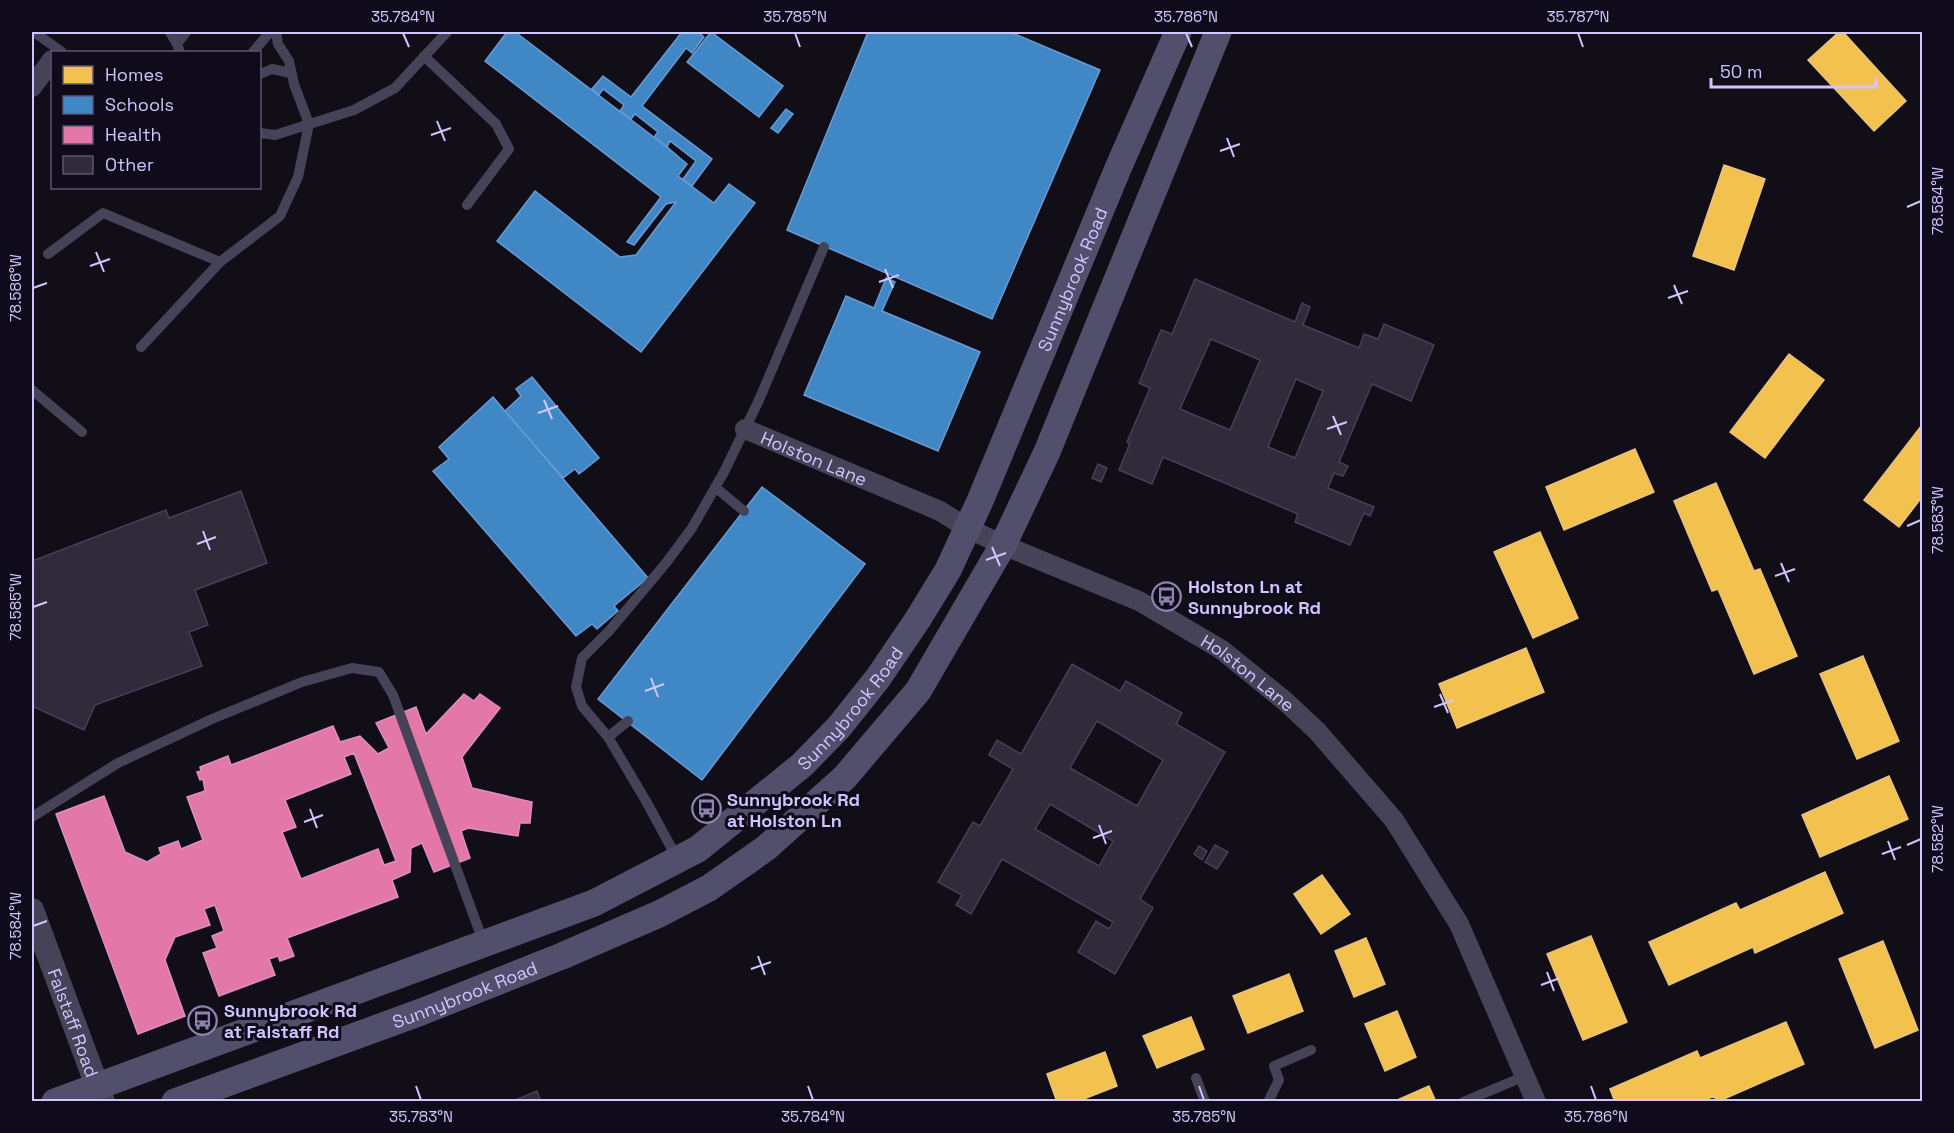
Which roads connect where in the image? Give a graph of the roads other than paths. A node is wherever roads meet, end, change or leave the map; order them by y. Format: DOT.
graph roads {
  1 [pos="34,32"];
  2 [pos="170,32"];
  3 [pos="186,32"];
  4 [pos="270,32"];
  5 [pos="276,32"];
  6 [pos="447,32"];
  7 [pos="1178,32"];
  8 [pos="1218,32"];
  9 [pos="179,48"];
  10 [pos="55,51"];
  11 [pos="254,51"];
  12 [pos="424,56"];
  13 [pos="51,63"];
  14 [pos="1164,65"];
  15 [pos="291,73"];
  16 [pos="261,74"];
  17 [pos="32,87"];
  18 [pos="309,124"];
  19 [pos="261,133"];
  20 [pos="1175,133"];
  21 [pos="467,206"];
  22 [pos="824,247"];
  23 [pos="48,254"];
  24 [pos="220,262"];
  25 [pos="141,347"];
  26 [pos="32,390"];
  27 [pos="745,429"];
  28 [pos="82,432"];
  29 [pos="715,487"];
  30 [pos="744,511"];
  31 [pos="967,528"];
  32 [pos="1003,545"];
  33 [pos="628,721"];
  34 [pos="608,737"];
  35 [pos="32,817"];
  36 [pos="678,860"];
  37 [pos="32,910"];
  38 [pos="484,944"];
  39 [pos="1311,1050"];
  40 [pos="1525,1076"];
  41 [pos="1196,1078"];
  42 [pos="100,1094"];
  43 [pos="55,1101"];
  44 [pos="175,1101"];
  45 [pos="1205,1101"];
  46 [pos="1268,1101"];
  47 [pos="1463,1101"];
  48 [pos="1536,1101"];
  1 -- 10 [label="lane"];
  2 -- 9 [label="lane"];
  3 -- 9 [label="lane"];
  4 -- 11 [label="lane"];
  5 -- 15 [label="lane"];
  6 -- 12 [label="lane"];
  7 -- 14 [label="main road, Sunnybrook Road"];
  8 -- 20 [label="main road, Sunnybrook Road"];
  12 -- 18 [label="lane"];
  12 -- 21 [label="lane"];
  13 -- 17 [label="street"];
  14 -- 20 [label="main road"];
  14 -- 31 [label="main road, Sunnybrook Road"];
  15 -- 16 [label="lane"];
  15 -- 18 [label="lane"];
  18 -- 19 [label="lane"];
  18 -- 24 [label="lane"];
  20 -- 32 [label="main road, Sunnybrook Road"];
  22 -- 27 [label="lane"];
  23 -- 24 [label="lane"];
  24 -- 25 [label="lane"];
  26 -- 28 [label="lane"];
  27 -- 29 [label="lane"];
  27 -- 31 [label="street, Holston Lane"];
  29 -- 30 [label="lane"];
  29 -- 34 [label="lane"];
  31 -- 32 [label="street, Holston Lane"];
  31 -- 36 [label="main road, Sunnybrook Road"];
  32 -- 40 [label="street, Holston Lane"];
  32 -- 44 [label="main road, Sunnybrook Road"];
  33 -- 34 [label="lane"];
  34 -- 36 [label="lane"];
  35 -- 38 [label="lane"];
  36 -- 38 [label="main road, Sunnybrook Road"];
  37 -- 42 [label="street, Falstaff Road"];
  38 -- 42 [label="main road, Sunnybrook Road"];
  39 -- 46 [label="lane"];
  40 -- 47 [label="lane"];
  40 -- 48 [label="street, Holston Lane"];
  41 -- 45 [label="lane"];
  42 -- 43 [label="main road, Sunnybrook Road"];
}
